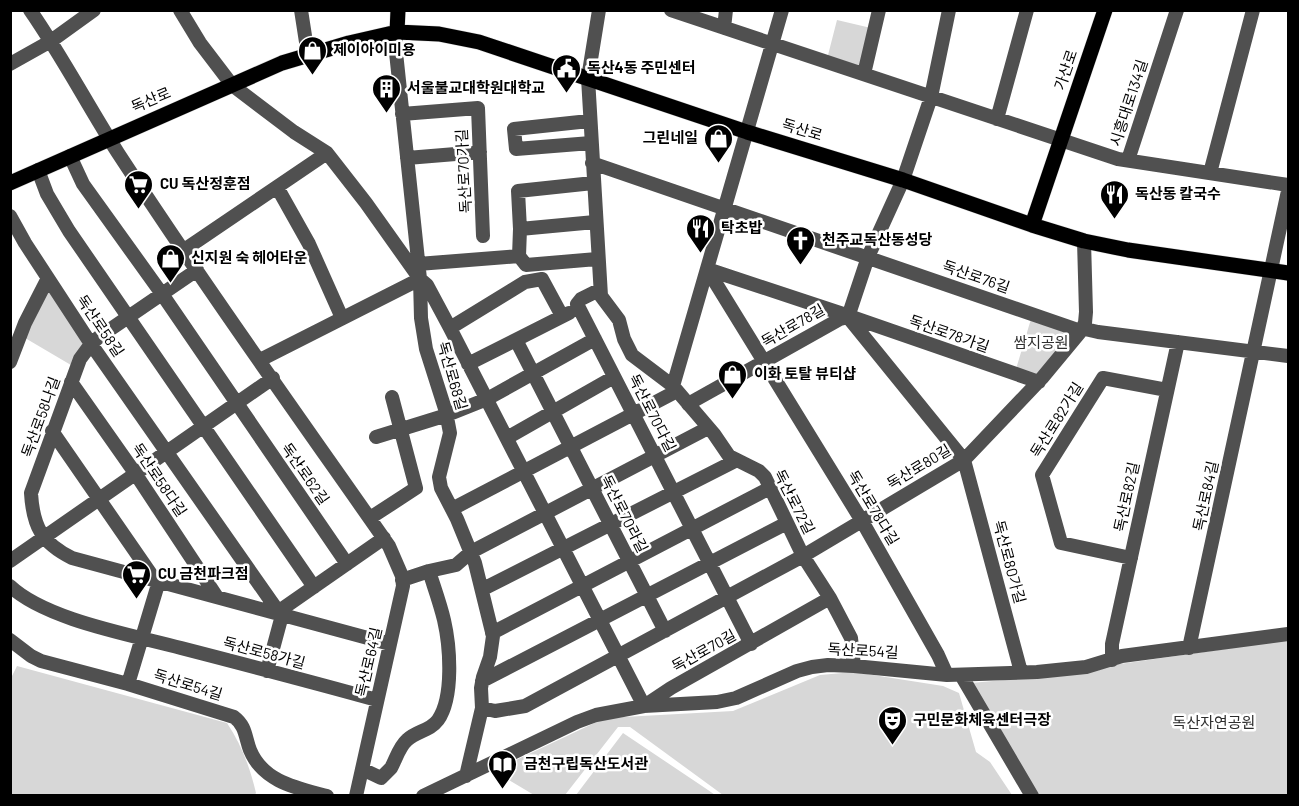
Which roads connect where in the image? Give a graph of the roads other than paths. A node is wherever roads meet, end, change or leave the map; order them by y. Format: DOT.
graph roads {
  1 [pos="30,10"];
  2 [pos="94,10"];
  3 [pos="180,10"];
  4 [pos="301,10"];
  5 [pos="398,10"];
  6 [pos="599,10"];
  7 [pos="671,10"];
  8 [pos="726,10"];
  9 [pos="782,10"];
  10 [pos="879,10"];
  11 [pos="949,10"];
  12 [pos="1027,10"];
  13 [pos="1105,10"];
  14 [pos="1177,10"];
  15 [pos="1253,10"];
  16 [pos="724,28"];
  17 [pos="397,32"];
  18 [pos="51,41"];
  19 [pos="772,43"];
  20 [pos="308,55"];
  21 [pos="10,64"];
  22 [pos="864,74"];
  23 [pos="588,78"];
  24 [pos="232,85"];
  25 [pos="931,97"];
  26 [pos="402,114"];
  27 [pos="998,119"];
  28 [pos="590,121"];
  29 [pos="747,132"];
  30 [pos="110,138"];
  31 [pos="1060,141"];
  32 [pos="591,143"];
  33 [pos="480,152"];
  34 [pos="327,153"];
  35 [pos="70,156"];
  36 [pos="407,158"];
  37 [pos="1128,160"];
  38 [pos="592,163"];
  39 [pos="38,170"];
  40 [pos="1210,173"];
  41 [pos="903,180"];
  42 [pos="10,183"];
  43 [pos="593,183"];
  44 [pos="1288,185"];
  45 [pos="277,187"];
  46 [pos="1288,191"];
  47 [pos="725,208"];
  48 [pos="10,216"];
  49 [pos="595,222"];
  50 [pos="1032,225"];
  51 [pos="519,229"];
  52 [pos="483,236"];
  53 [pos="1084,241"];
  54 [pos="184,250"];
  55 [pos="519,256"];
  56 [pos="868,257"];
  57 [pos="597,259"];
  58 [pos="418,264"];
  59 [pos="707,269"];
  60 [pos="197,270"];
  61 [pos="1272,271"];
  62 [pos="1288,273"];
  63 [pos="48,278"];
  64 [pos="420,279"];
  65 [pos="599,290"];
  66 [pos="162,294"];
  67 [pos="579,308"];
  68 [pos="562,316"];
  69 [pos="848,317"];
  70 [pos="128,318"];
  71 [pos="342,318"];
  72 [pos="450,328"];
  73 [pos="1081,331"];
  74 [pos="595,339"];
  75 [pos="516,340"];
  76 [pos="1178,342"];
  77 [pos="91,344"];
  78 [pos="1254,351"];
  79 [pos="1288,356"];
  80 [pos="260,360"];
  81 [pos="10,362"];
  82 [pos="763,362"];
  83 [pos="468,364"];
  84 [pos="533,374"];
  85 [pos="614,377"];
  86 [pos="273,378"];
  87 [pos="71,382"];
  88 [pos="1039,382"];
  89 [pos="675,389"];
  90 [pos="1167,390"];
  91 [pos="392,398"];
  92 [pos="487,399"];
  93 [pos="236,403"];
  94 [pos="688,404"];
  95 [pos="553,411"];
  96 [pos="447,415"];
  97 [pos="634,415"];
  98 [pos="202,427"];
  99 [pos="708,428"];
  100 [pos="400,429"];
  101 [pos="52,430"];
  102 [pos="376,436"];
  103 [pos="507,438"];
  104 [pos="572,447"];
  105 [pos="167,451"];
  106 [pos="655,456"];
  107 [pos="737,460"];
  108 [pos="964,460"];
  109 [pos="524,472"];
  110 [pos="135,473"];
  111 [pos="770,488"];
  112 [pos="593,489"];
  113 [pos="674,492"];
  114 [pos="100,498"];
  115 [pos="452,509"];
  116 [pos="546,513"];
  117 [pos="370,518"];
  118 [pos="862,521"];
  119 [pos="787,523"];
  120 [pos="611,524"];
  121 [pos="693,529"];
  122 [pos="43,538"];
  123 [pos="384,538"];
  124 [pos="563,548"];
  125 [pos="471,552"];
  126 [pos="803,556"];
  127 [pos="1131,558"];
  128 [pos="10,561"];
  129 [pos="630,562"];
  130 [pos="710,563"];
  131 [pos="347,564"];
  132 [pos="429,571"];
  133 [pos="402,580"];
  134 [pos="157,581"];
  135 [pos="10,586"];
  136 [pos="314,586"];
  137 [pos="582,586"];
  138 [pos="483,589"];
  139 [pos="647,596"];
  140 [pos="217,597"];
  141 [pos="728,597"];
  142 [pos="830,598"];
  143 [pos="280,614"];
  144 [pos="600,620"];
  145 [pos="1288,631"];
  146 [pos="665,632"];
  147 [pos="492,633"];
  148 [pos="142,638"];
  149 [pos="10,640"];
  150 [pos="390,644"];
  151 [pos="751,644"];
  152 [pos="1189,648"];
  153 [pos="618,657"];
  154 [pos="1112,660"];
  155 [pos="854,666"];
  156 [pos="267,670"];
  157 [pos="1022,672"];
  158 [pos="954,675"];
  159 [pos="482,681"];
  160 [pos="129,684"];
  161 [pos="377,700"];
  162 [pos="644,706"];
  163 [pos="483,708"];
  164 [pos="362,769"];
  165 [pos="466,776"];
  166 [pos="327,795"];
  167 [pos="356,795"];
  168 [pos="423,795"];
  169 [pos="1032,795"];
  1 -- 18 [label="street, 독산로64길"];
  2 -- 18 [label="street"];
  3 -- 24 [label="street"];
  4 -- 20 [label="street"];
  5 -- 17 [label="main road"];
  6 -- 23 [label="street, 독산로72길"];
  7 -- 16 [label="street"];
  8 -- 16 [label="street"];
  9 -- 19 [label="street"];
  10 -- 22 [label="street"];
  11 -- 25 [label="street, 독산로78길"];
  12 -- 27 [label="street"];
  13 -- 31 [label="main road, 가산로"];
  14 -- 37 [label="street, 시흥대로134길"];
  15 -- 40 [label="street"];
  16 -- 19 [label="street"];
  17 -- 20 [label="main road, 독산로"];
  17 -- 23 [label="main road, 독산로"];
  17 -- 26 [label="street"];
  18 -- 21 [label="street"];
  18 -- 30 [label="street, 독산로64길"];
  19 -- 22 [label="street"];
  19 -- 29 [label="street"];
  20 -- 24 [label="main road, 독산로"];
  22 -- 25 [label="street"];
  23 -- 28 [label="street, 독산로72길"];
  23 -- 29 [label="main road, 독산로"];
  24 -- 30 [label="main road, 독산로"];
  24 -- 34 [label="street"];
  25 -- 27 [label="street"];
  25 -- 41 [label="street, 독산로78길"];
  26 -- 33 [label="street, 독산로70가길"];
  26 -- 36 [label="street"];
  27 -- 31 [label="street"];
  28 -- 32 [label="street, 독산로72길"];
  28 -- 32 [label="street"];
  29 -- 41 [label="main road, 독산로"];
  29 -- 47 [label="street"];
  30 -- 35 [label="main road, 독산로"];
  30 -- 54 [label="street, 독산로64길"];
  31 -- 37 [label="street"];
  31 -- 50 [label="main road, 가산로"];
  32 -- 38 [label="street, 독산로72길"];
  33 -- 36 [label="street"];
  33 -- 52 [label="street, 독산로70가길"];
  34 -- 45 [label="street"];
  34 -- 64 [label="street"];
  35 -- 39 [label="main road, 독산로"];
  35 -- 66 [label="street, 독산로62길"];
  36 -- 58 [label="street"];
  37 -- 40 [label="street, 시흥대로134길"];
  38 -- 43 [label="street, 독산로72길"];
  38 -- 47 [label="street"];
  39 -- 42 [label="main road, 독산로"];
  39 -- 70 [label="street"];
  40 -- 44 [label="street, 시흥대로134길"];
  41 -- 50 [label="main road, 독산로"];
  41 -- 56 [label="street, 독산로78길"];
  43 -- 49 [label="street, 독산로72길"];
  43 -- 51 [label="street"];
  45 -- 54 [label="street"];
  45 -- 71 [label="street"];
  46 -- 61 [label="street, 독산로84길"];
  47 -- 56 [label="street, 독산로76길"];
  47 -- 59 [label="street"];
  48 -- 63 [label="street, 독산로58길"];
  49 -- 51 [label="street"];
  49 -- 57 [label="street, 독산로72길"];
  50 -- 53 [label="main road, 독산로"];
  51 -- 55 [label="street"];
  53 -- 61 [label="main road, 독산로"];
  53 -- 73 [label="street"];
  54 -- 60 [label="street, 독산로64길"];
  55 -- 57 [label="street"];
  55 -- 58 [label="street"];
  56 -- 69 [label="street, 독산로78길"];
  56 -- 73 [label="street, 독산로76길"];
  57 -- 65 [label="street, 독산로72길"];
  58 -- 64 [label="street"];
  59 -- 69 [label="street, 독산로78가길"];
  59 -- 82 [label="street, 독산로78다길"];
  59 -- 89 [label="street"];
  60 -- 66 [label="street"];
  60 -- 80 [label="street, 독산로64길"];
  61 -- 62 [label="main road, 독산로"];
  61 -- 78 [label="street, 독산로84길"];
  63 -- 77 [label="street, 독산로58길"];
  63 -- 81 [label="street"];
  64 -- 71 [label="street"];
  64 -- 72 [label="street"];
  64 -- 96 [label="street, 독산로68길"];
  65 -- 67 [label="street"];
  65 -- 89 [label="street, 독산로72길"];
  66 -- 70 [label="street"];
  66 -- 93 [label="street, 독산로62길"];
  67 -- 68 [label="street"];
  67 -- 74 [label="street, 독산로70다길"];
  68 -- 72 [label="street"];
  68 -- 75 [label="street"];
  69 -- 82 [label="street, 독산로78길"];
  69 -- 88 [label="street, 독산로78가길"];
  69 -- 108 [label="street"];
  70 -- 77 [label="street"];
  70 -- 98 [label="street"];
  71 -- 80 [label="street"];
  72 -- 83 [label="street"];
  73 -- 76 [label="street"];
  73 -- 88 [label="street, 독산로80길"];
  74 -- 84 [label="street"];
  74 -- 85 [label="street, 독산로70다길"];
  75 -- 83 [label="street"];
  75 -- 84 [label="street, 독산로70라길"];
  76 -- 78 [label="street"];
  76 -- 90 [label="street, 독산로82길"];
  77 -- 87 [label="street, 독산로58나길"];
  77 -- 105 [label="street, 독산로58길"];
  78 -- 79 [label="street"];
  78 -- 152 [label="street, 독산로84길"];
  80 -- 86 [label="street, 독산로64길"];
  82 -- 94 [label="street, 독산로78길"];
  82 -- 118 [label="street, 독산로78다길"];
  83 -- 92 [label="street"];
  84 -- 92 [label="street"];
  84 -- 95 [label="street, 독산로70라길"];
  85 -- 95 [label="street"];
  85 -- 97 [label="street, 독산로70다길"];
  86 -- 93 [label="street"];
  86 -- 117 [label="street, 독산로64길"];
  87 -- 101 [label="street, 독산로58나길"];
  87 -- 110 [label="street, 독산로58다길"];
  88 -- 108 [label="street, 독산로80길"];
  89 -- 94 [label="street, 독산로72길"];
  89 -- 97 [label="street"];
  90 -- 127 [label="street, 독산로82길"];
  90 -- 127 [label="street, 독산로82가길"];
  91 -- 100 [label="street"];
  92 -- 96 [label="street"];
  92 -- 103 [label="street"];
  93 -- 98 [label="street"];
  93 -- 131 [label="street, 독산로62길"];
  94 -- 99 [label="street, 독산로72길"];
  95 -- 103 [label="street"];
  95 -- 104 [label="street, 독산로70라길"];
  96 -- 100 [label="street"];
  96 -- 115 [label="street, 독산로68길"];
  97 -- 104 [label="street"];
  97 -- 106 [label="street, 독산로70다길"];
  98 -- 105 [label="street"];
  98 -- 136 [label="street"];
  99 -- 106 [label="street"];
  99 -- 107 [label="street, 독산로72길"];
  100 -- 102 [label="street"];
  100 -- 117 [label="street"];
  101 -- 114 [label="street"];
  101 -- 122 [label="street, 독산로58나길"];
  103 -- 109 [label="street"];
  104 -- 109 [label="street"];
  104 -- 112 [label="street, 독산로70라길"];
  105 -- 110 [label="street"];
  105 -- 143 [label="street, 독산로58길"];
  106 -- 112 [label="street"];
  106 -- 113 [label="street, 독산로70다길"];
  107 -- 111 [label="street, 독산로72길"];
  107 -- 113 [label="street"];
  108 -- 118 [label="street, 독산로80길"];
  108 -- 157 [label="street, 독산로80가길"];
  109 -- 115 [label="street"];
  109 -- 116 [label="street"];
  110 -- 114 [label="street"];
  110 -- 140 [label="street, 독산로58다길"];
  111 -- 119 [label="street, 독산로72길"];
  111 -- 121 [label="street"];
  112 -- 116 [label="street"];
  112 -- 120 [label="street, 독산로70라길"];
  113 -- 120 [label="street"];
  113 -- 121 [label="street, 독산로70다길"];
  114 -- 122 [label="street"];
  114 -- 134 [label="street"];
  115 -- 125 [label="street, 독산로68길"];
  116 -- 124 [label="street"];
  116 -- 125 [label="street"];
  117 -- 123 [label="street, 독산로64길"];
  118 -- 126 [label="street, 독산로80길"];
  118 -- 158 [label="street, 독산로78다길"];
  119 -- 126 [label="street, 독산로72길"];
  119 -- 130 [label="street"];
  120 -- 124 [label="street"];
  120 -- 129 [label="street, 독산로70라길"];
  121 -- 129 [label="street"];
  121 -- 130 [label="street, 독산로70다길"];
  122 -- 128 [label="street"];
  122 -- 134 [label="street"];
  123 -- 131 [label="street"];
  123 -- 133 [label="street, 독산로64길"];
  124 -- 137 [label="street"];
  124 -- 138 [label="street"];
  125 -- 132 [label="street"];
  125 -- 138 [label="street, 독산로68길"];
  126 -- 141 [label="street, 독산로72길"];
  126 -- 142 [label="street, 독산로72길"];
  127 -- 154 [label="street, 독산로82길"];
  129 -- 137 [label="street"];
  129 -- 139 [label="street, 독산로70라길"];
  130 -- 139 [label="street"];
  130 -- 141 [label="street, 독산로70다길"];
  131 -- 136 [label="street"];
  132 -- 133 [label="street"];
  132 -- 164 [label="street"];
  133 -- 150 [label="street, 독산로64길"];
  134 -- 140 [label="street"];
  134 -- 148 [label="street"];
  135 -- 148 [label="street, 독산로58가길"];
  136 -- 143 [label="street"];
  137 -- 144 [label="street"];
  137 -- 147 [label="street"];
  138 -- 147 [label="street, 독산로68길"];
  139 -- 144 [label="street"];
  139 -- 146 [label="street, 독산로70라길"];
  140 -- 143 [label="street"];
  141 -- 146 [label="street"];
  141 -- 151 [label="street, 독산로70다길"];
  142 -- 151 [label="street, 독산로70길"];
  142 -- 155 [label="street, 독산로72길"];
  143 -- 150 [label="street"];
  143 -- 156 [label="street"];
  144 -- 153 [label="street"];
  144 -- 159 [label="street"];
  145 -- 152 [label="street, 독산로54길"];
  146 -- 153 [label="street"];
  147 -- 159 [label="street, 독산로68길"];
  148 -- 156 [label="street, 독산로58가길"];
  148 -- 160 [label="street"];
  149 -- 160 [label="street, 독산로54길"];
  150 -- 161 [label="street, 독산로64길"];
  151 -- 162 [label="street, 독산로70길"];
  152 -- 154 [label="street, 독산로54길"];
  153 -- 162 [label="street"];
  153 -- 163 [label="street"];
  154 -- 157 [label="street, 독산로54길"];
  155 -- 158 [label="street, 독산로54길"];
  155 -- 162 [label="street, 독산로54길"];
  156 -- 161 [label="street, 독산로58가길"];
  157 -- 158 [label="street, 독산로54길"];
  158 -- 169 [label="street, 독산로78다길"];
  159 -- 163 [label="street, 독산로68길"];
  160 -- 166 [label="street, 독산로54길"];
  161 -- 164 [label="street, 독산로64길"];
  162 -- 165 [label="street, 독산로54길"];
  163 -- 165 [label="street, 독산로68길"];
  164 -- 167 [label="street, 독산로64길"];
  165 -- 168 [label="street, 독산로54길"];
}
